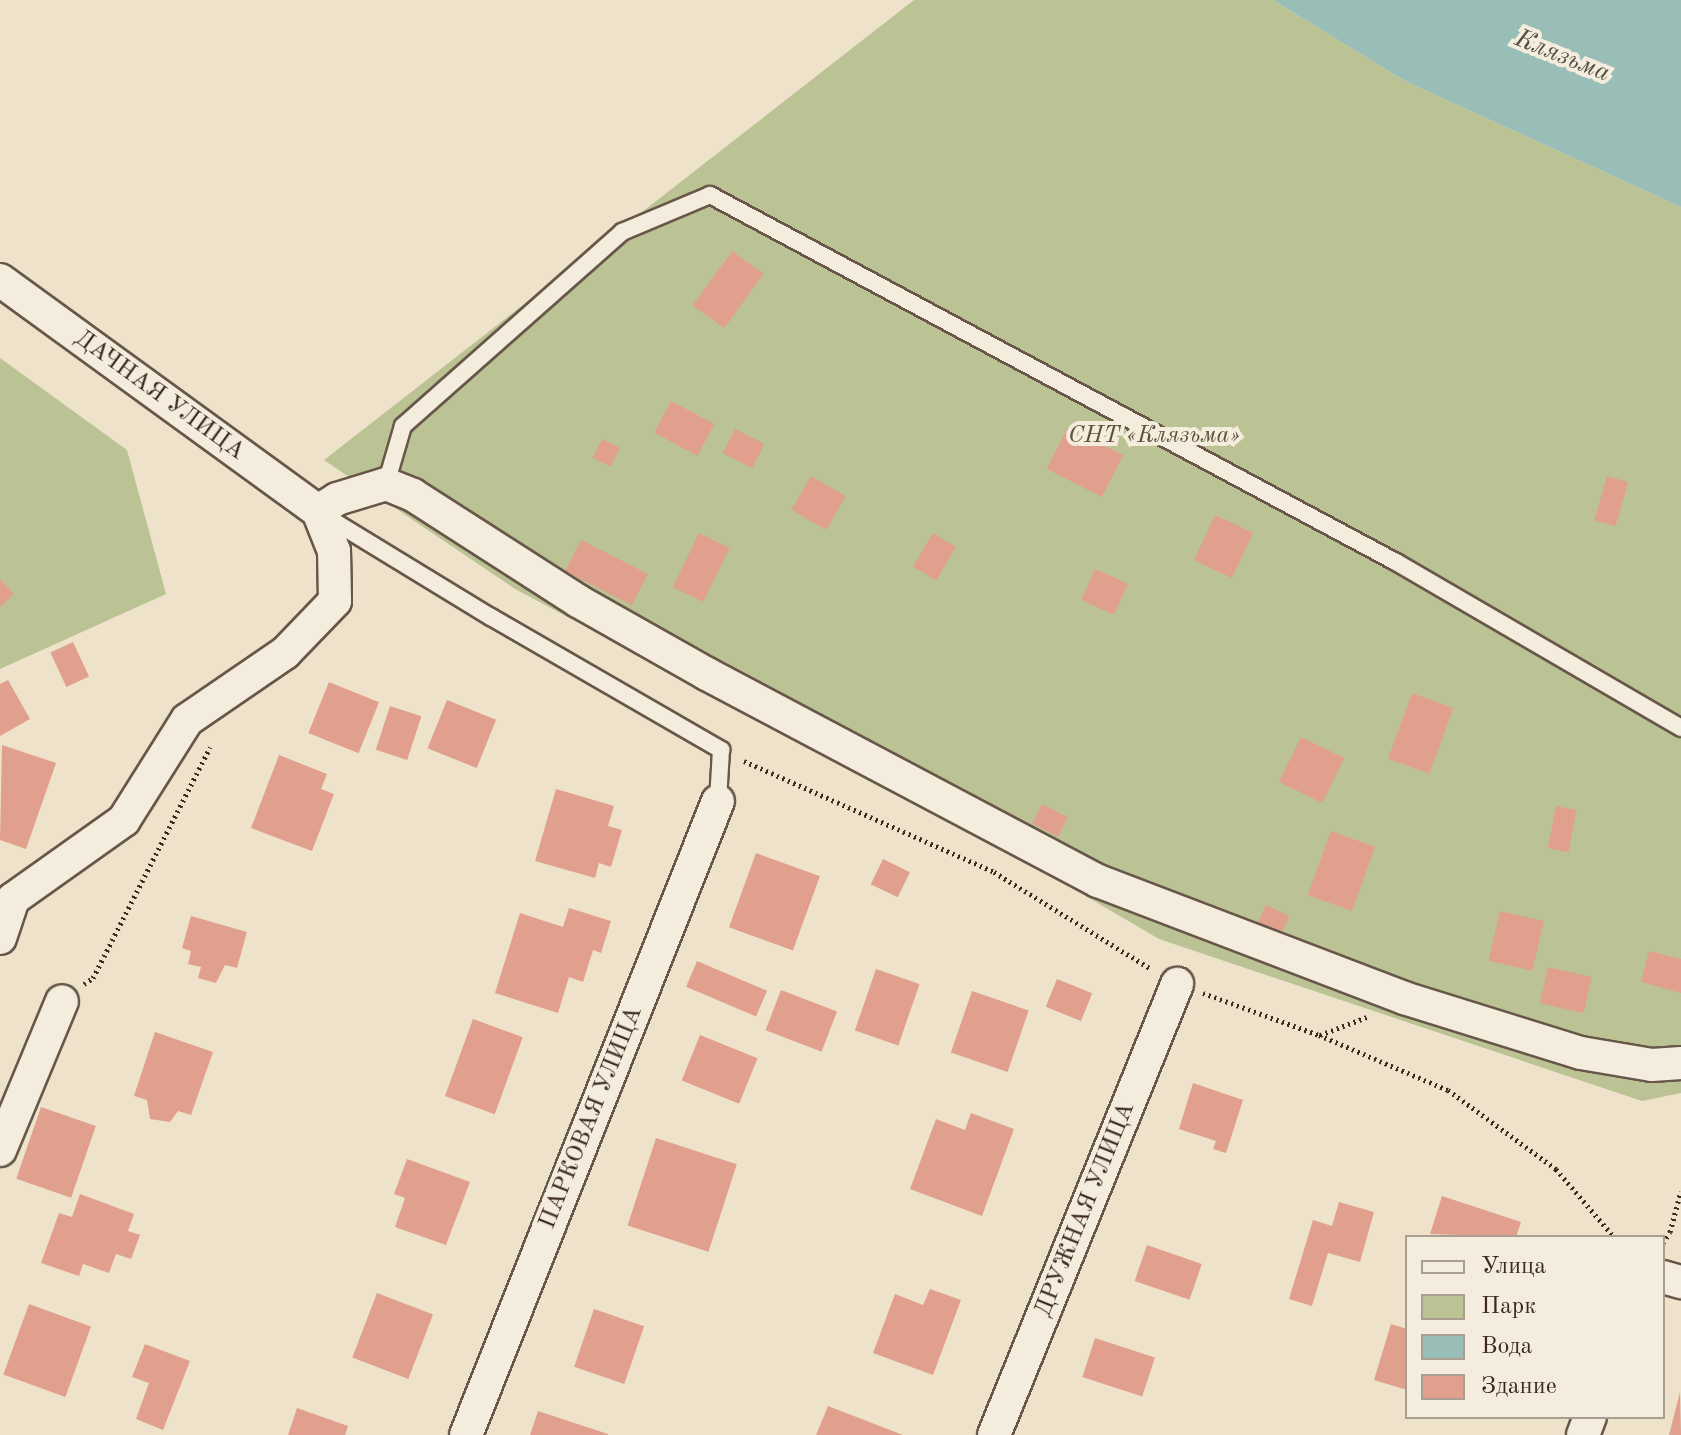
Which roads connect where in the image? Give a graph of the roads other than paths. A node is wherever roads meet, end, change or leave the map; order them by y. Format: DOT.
graph roads {
  1 [pos="0,280"];
  2 [pos="386,484"];
  3 [pos="318,511"];
  4 [pos="1681,728"];
  5 [pos="718,801"];
  6 [pos="0,938"];
  7 [pos="1177,984"];
  8 [pos="62,1001"];
  9 [pos="1681,1063"];
  10 [pos="0,1150"];
  11 [pos="466,1435"];
  12 [pos="994,1435"];
  1 -- 3 [label="street, ДАЧНАЯ УЛИЦА"];
  2 -- 3 [label="street"];
  2 -- 4 [label="lane"];
  2 -- 9 [label="street"];
  3 -- 5 [label="lane"];
  3 -- 6 [label="street"];
  5 -- 11 [label="street, ПАРКОВАЯ УЛИЦА"];
  7 -- 12 [label="street, ДРУЖНАЯ УЛИЦА"];
  8 -- 10 [label="street"];
}
